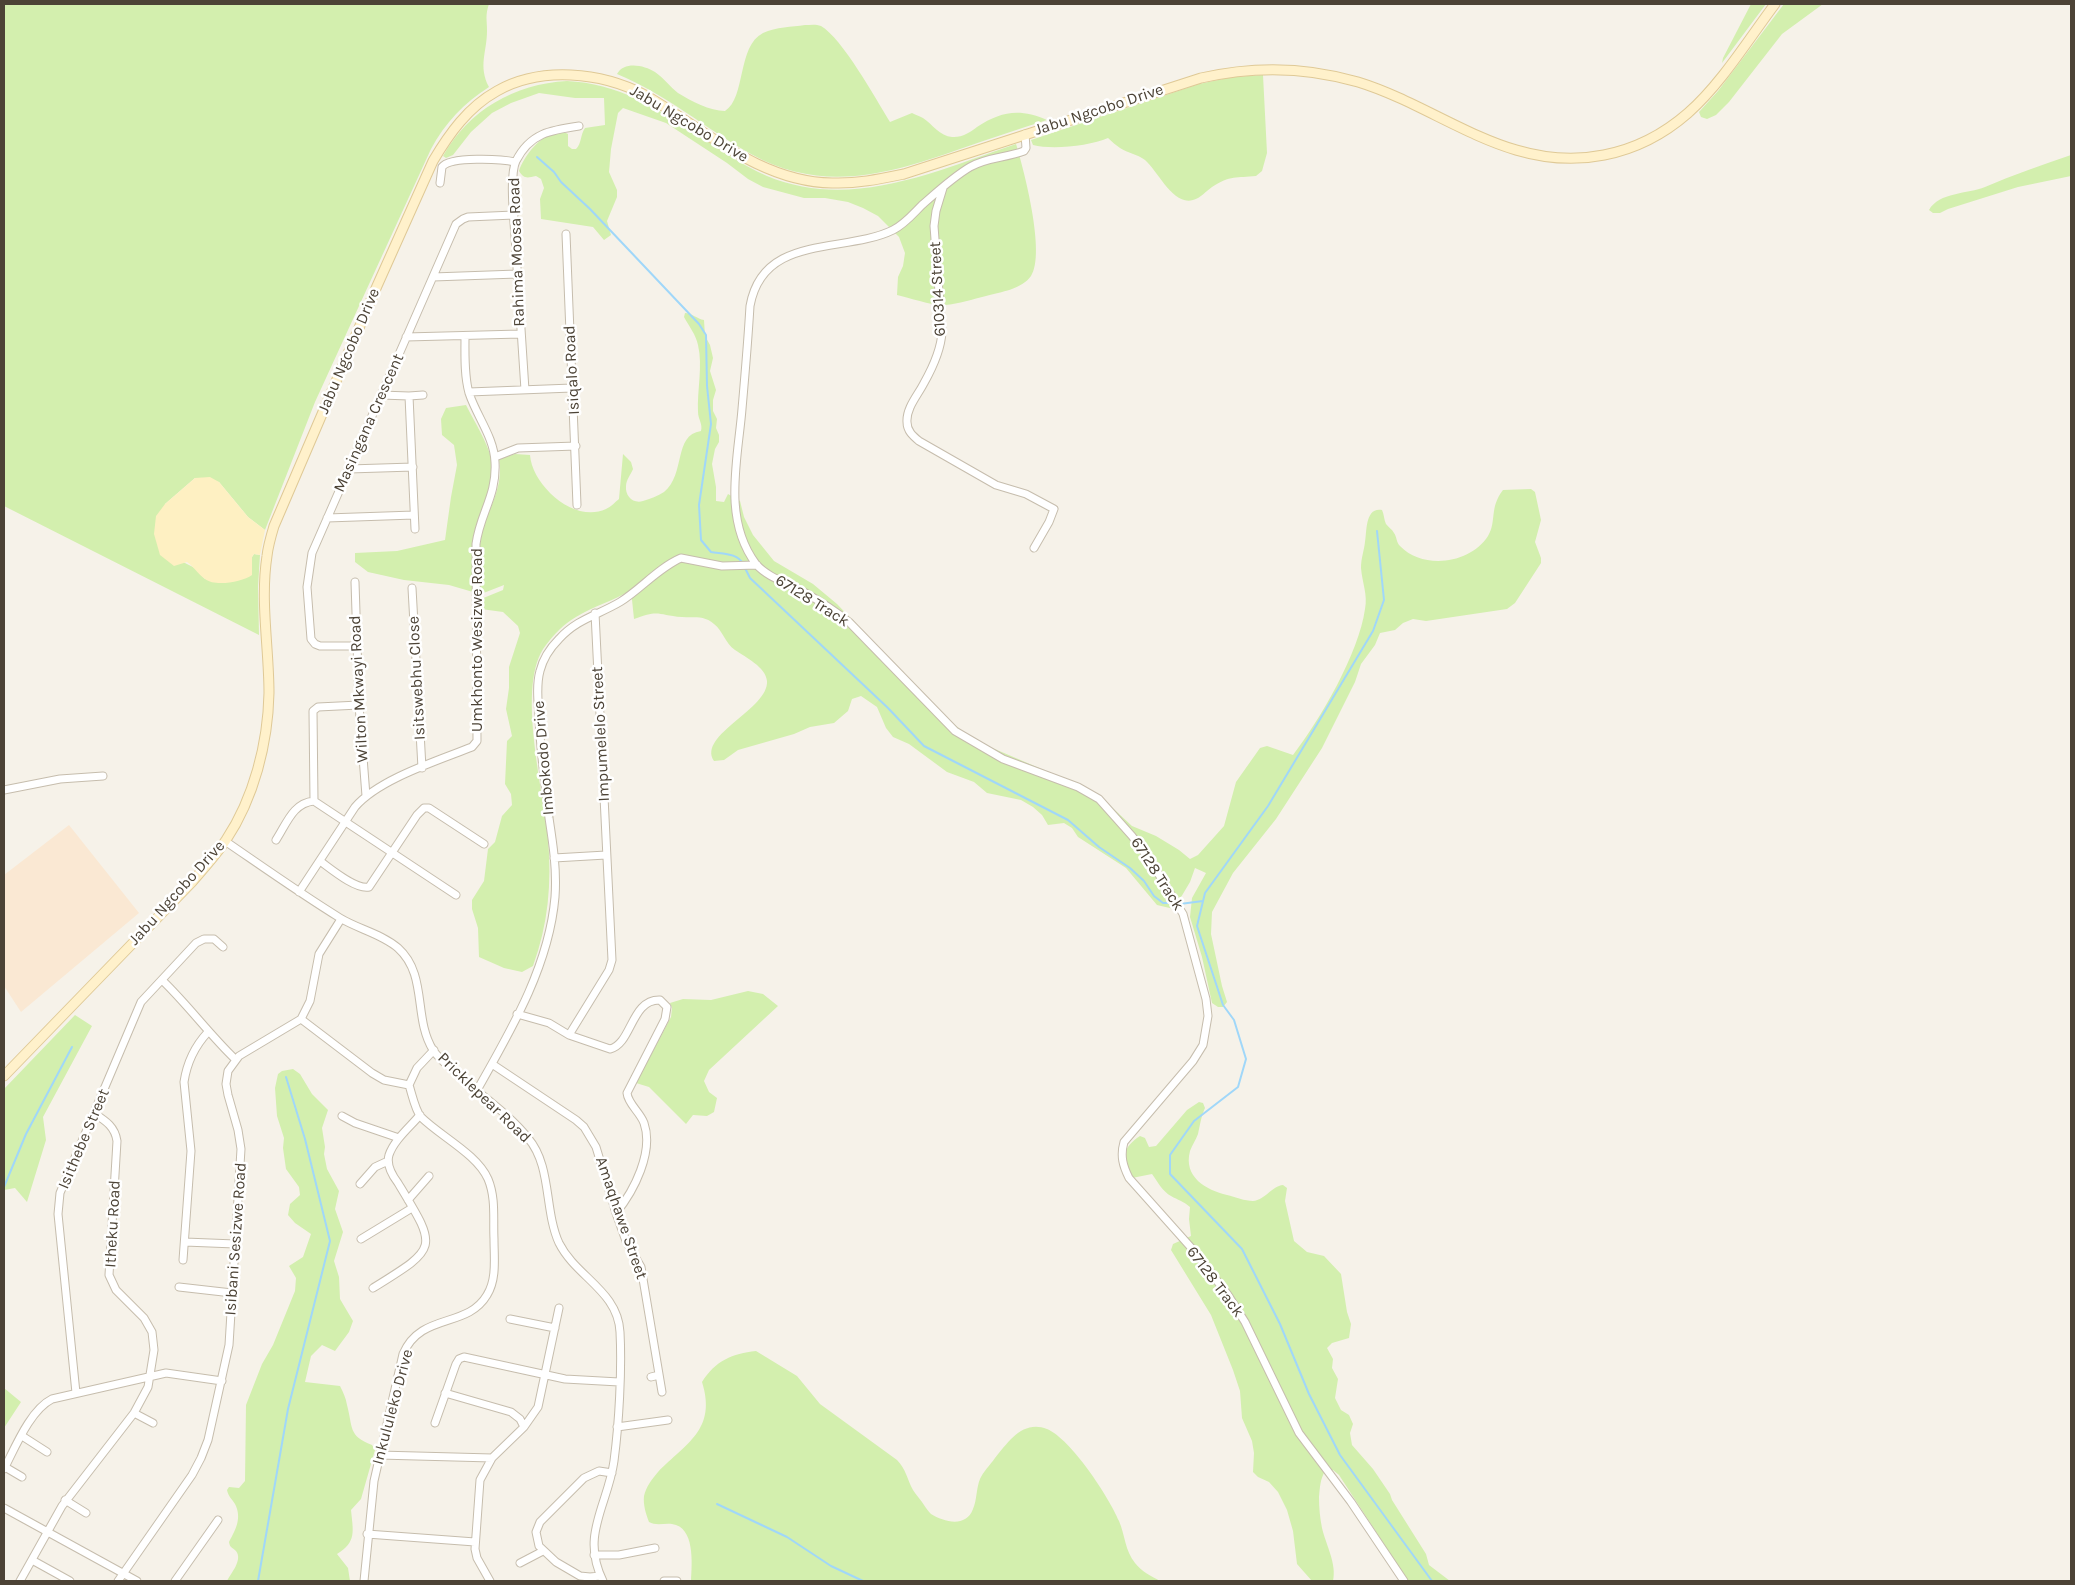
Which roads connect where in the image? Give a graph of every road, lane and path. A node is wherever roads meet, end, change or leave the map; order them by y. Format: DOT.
graph roads {
  1 [pos="1775,4"];
  2 [pos="580,126"];
  3 [pos="1025,134"];
  4 [pos="515,162"];
  5 [pos="440,183"];
  6 [pos="943,187"];
  7 [pos="514,215"];
  8 [pos="566,234"];
  9 [pos="517,274"];
  10 [pos="433,277"];
  11 [pos="520,334"];
  12 [pos="465,336"];
  13 [pos="406,337"];
  14 [pos="572,388"];
  15 [pos="525,390"];
  16 [pos="469,392"];
  17 [pos="381,395"];
  18 [pos="423,395"];
  19 [pos="409,396"];
  20 [pos="576,446"];
  21 [pos="495,457"];
  22 [pos="412,467"];
  23 [pos="349,469"];
  24 [pos="578,505"];
  25 [pos="414,515"];
  26 [pos="327,518"];
  27 [pos="415,528"];
  28 [pos="1034,548"];
  29 [pos="757,565"];
  30 [pos="355,582"];
  31 [pos="412,588"];
  32 [pos="595,613"];
  33 [pos="357,646"];
  34 [pos="359,705"];
  35 [pos="422,768"];
  36 [pos="103,776"];
  37 [pos="4,790"];
  38 [pos="366,796"];
  39 [pos="314,801"];
  40 [pos="345,822"];
  41 [pos="276,840"];
  42 [pos="225,841"];
  43 [pos="484,844"];
  44 [pos="392,853"];
  45 [pos="606,855"];
  46 [pos="554,858"];
  47 [pos="320,861"];
  48 [pos="299,892"];
  49 [pos="456,895"];
  50 [pos="341,919"];
  51 [pos="223,947"];
  52 [pos="162,980"];
  53 [pos="517,1014"];
  54 [pos="301,1019"];
  55 [pos="208,1032"];
  56 [pos="570,1035"];
  57 [pos="434,1050"];
  58 [pos="235,1059"];
  59 [pos="492,1064"];
  60 [pos="4,1076"];
  61 [pos="409,1085"];
  62 [pos="476,1092"];
  63 [pos="95,1114"];
  64 [pos="420,1115"];
  65 [pos="342,1116"];
  66 [pos="399,1138"];
  67 [pos="388,1161"];
  68 [pos="429,1176"];
  69 [pos="360,1184"];
  70 [pos="408,1200"];
  71 [pos="412,1208"];
  72 [pos="616,1213"];
  73 [pos="361,1239"];
  74 [pos="185,1242"];
  75 [pos="235,1244"];
  76 [pos="183,1260"];
  77 [pos="179,1287"];
  78 [pos="373,1288"];
  79 [pos="232,1293"];
  80 [pos="560,1308"];
  81 [pos="510,1320"];
  82 [pos="555,1328"];
  83 [pos="545,1375"];
  84 [pos="150,1377"];
  85 [pos="222,1381"];
  86 [pos="619,1382"];
  87 [pos="662,1392"];
  88 [pos="445,1393"];
  89 [pos="76,1394"];
  90 [pos="134,1413"];
  91 [pos="668,1420"];
  92 [pos="152,1423"];
  93 [pos="435,1423"];
  94 [pos="524,1426"];
  95 [pos="617,1426"];
  96 [pos="22,1436"];
  97 [pos="47,1452"];
  98 [pos="379,1455"];
  99 [pos="492,1458"];
  100 [pos="4,1468"];
  101 [pos="612,1473"];
  102 [pos="22,1477"];
  103 [pos="65,1500"];
  104 [pos="4,1508"];
  105 [pos="86,1513"];
  106 [pos="218,1520"];
  107 [pos="47,1532"];
  108 [pos="367,1534"];
  109 [pos="475,1542"];
  110 [pos="655,1548"];
  111 [pos="543,1551"];
  112 [pos="594,1555"];
  113 [pos="32,1560"];
  114 [pos="520,1563"];
  115 [pos="123,1574"];
  116 [pos="602,1578"];
  117 [pos="20,1581"];
  118 [pos="70,1581"];
  119 [pos="118,1581"];
  120 [pos="137,1581"];
  121 [pos="175,1581"];
  122 [pos="364,1581"];
  123 [pos="489,1581"];
  124 [pos="664,1581"];
  125 [pos="677,1581"];
  126 [pos="1404,1581"];
  1 -- 3 [label="main road, Jabu Ngcobo Drive"];
  2 -- 4 [label="street, Rahima Moosa Road"];
  3 -- 6 [label="street"];
  3 -- 42 [label="main road, Jabu Ngcobo Drive"];
  4 -- 5 [label="street"];
  4 -- 7 [label="street, Rahima Moosa Road"];
  6 -- 28 [label="street, 610314 Street"];
  6 -- 29 [label="street, 67128 Track"];
  7 -- 9 [label="street, Rahima Moosa Road"];
  7 -- 10 [label="street, Masingana Crescent"];
  8 -- 14 [label="street, Isiqalo Road"];
  9 -- 10 [label="street"];
  9 -- 11 [label="street, Rahima Moosa Road"];
  10 -- 13 [label="street, Masingana Crescent"];
  11 -- 12 [label="street"];
  11 -- 15 [label="street, Rahima Moosa Road"];
  12 -- 13 [label="street"];
  12 -- 16 [label="street, Umkhonto Wesizwe Road"];
  13 -- 17 [label="street, Masingana Crescent"];
  14 -- 15 [label="street"];
  14 -- 20 [label="street, Isiqalo Road"];
  15 -- 16 [label="street"];
  16 -- 21 [label="street, Umkhonto Wesizwe Road"];
  17 -- 19 [label="street"];
  17 -- 23 [label="street, Masingana Crescent"];
  18 -- 19 [label="street"];
  19 -- 22 [label="street"];
  20 -- 21 [label="street"];
  20 -- 24 [label="street, Isiqalo Road"];
  21 -- 35 [label="street, Umkhonto Wesizwe Road"];
  22 -- 23 [label="street"];
  22 -- 25 [label="street"];
  23 -- 26 [label="street, Masingana Crescent"];
  25 -- 26 [label="street"];
  25 -- 27 [label="street"];
  26 -- 33 [label="street, Masingana Crescent"];
  29 -- 32 [label="street, Imbokodo Drive"];
  29 -- 126 [label="street, 67128 Track"];
  30 -- 33 [label="street, Wilton Mkwayi Road"];
  31 -- 35 [label="street, Isitswebhu Close"];
  32 -- 45 [label="street, Impumelelo Street"];
  32 -- 46 [label="street, Imbokodo Drive"];
  33 -- 34 [label="street, Wilton Mkwayi Road"];
  34 -- 38 [label="street, Wilton Mkwayi Road"];
  34 -- 39 [label="street"];
  35 -- 38 [label="street, Umkhonto Wesizwe Road"];
  36 -- 37 [label="street"];
  38 -- 40 [label="street, Umkhonto Wesizwe Road"];
  39 -- 40 [label="street"];
  39 -- 41 [label="street"];
  40 -- 44 [label="street"];
  40 -- 47 [label="street, Umkhonto Wesizwe Road"];
  42 -- 48 [label="street, Pricklepear Road"];
  42 -- 60 [label="main road, Jabu Ngcobo Drive"];
  43 -- 44 [label="street"];
  44 -- 47 [label="street"];
  44 -- 49 [label="street"];
  45 -- 46 [label="street"];
  45 -- 56 [label="street, Impumelelo Street"];
  46 -- 53 [label="street, Imbokodo Drive"];
  47 -- 48 [label="street, Umkhonto Wesizwe Road"];
  48 -- 50 [label="street, Pricklepear Road"];
  50 -- 54 [label="street"];
  50 -- 57 [label="street, Pricklepear Road"];
  51 -- 52 [label="street, Isithebe Street"];
  52 -- 55 [label="street"];
  52 -- 63 [label="street, Isithebe Street"];
  53 -- 56 [label="street"];
  53 -- 59 [label="street, Imbokodo Drive"];
  54 -- 58 [label="street"];
  54 -- 61 [label="street"];
  55 -- 58 [label="street"];
  55 -- 74 [label="street"];
  56 -- 72 [label="street"];
  57 -- 61 [label="street"];
  57 -- 62 [label="street, Pricklepear Road"];
  58 -- 75 [label="street, Isibani Sesizwe Road"];
  59 -- 62 [label="street, Imbokodo Drive"];
  59 -- 72 [label="street, Amaqhawe Street"];
  61 -- 64 [label="street, Inkululeko Drive"];
  62 -- 86 [label="street, Pricklepear Road"];
  63 -- 84 [label="street, Itheku Road"];
  63 -- 89 [label="street, Isithebe Street"];
  64 -- 66 [label="street"];
  64 -- 98 [label="street, Inkululeko Drive"];
  65 -- 66 [label="street"];
  66 -- 67 [label="street"];
  67 -- 69 [label="street"];
  67 -- 70 [label="street"];
  68 -- 70 [label="street"];
  70 -- 71 [label="street"];
  71 -- 73 [label="street"];
  71 -- 78 [label="street"];
  72 -- 87 [label="street, Amaqhawe Street"];
  74 -- 75 [label="street"];
  74 -- 76 [label="street"];
  75 -- 79 [label="street, Isibani Sesizwe Road"];
  77 -- 79 [label="street"];
  79 -- 85 [label="street, Isibani Sesizwe Road"];
  80 -- 82 [label="street"];
  81 -- 82 [label="street"];
  82 -- 83 [label="street"];
  83 -- 86 [label="street"];
  83 -- 88 [label="street"];
  83 -- 94 [label="street"];
  84 -- 85 [label="street"];
  84 -- 89 [label="street"];
  84 -- 90 [label="street, Itheku Road"];
  85 -- 115 [label="street, Isibani Sesizwe Road"];
  86 -- 95 [label="street, Pricklepear Road"];
  88 -- 93 [label="street"];
  88 -- 94 [label="street"];
  89 -- 96 [label="street"];
  90 -- 92 [label="street"];
  90 -- 103 [label="street, Itheku Road"];
  91 -- 95 [label="street"];
  94 -- 99 [label="street"];
  95 -- 101 [label="street, Pricklepear Road"];
  96 -- 97 [label="street"];
  96 -- 100 [label="street"];
  98 -- 99 [label="street"];
  98 -- 108 [label="street, Inkululeko Drive"];
  99 -- 109 [label="street"];
  100 -- 102 [label="street"];
  101 -- 111 [label="street"];
  101 -- 112 [label="street, Pricklepear Road"];
  103 -- 105 [label="street"];
  103 -- 107 [label="street, Itheku Road"];
  104 -- 107 [label="street"];
  106 -- 121 [label="street"];
  107 -- 113 [label="street, Itheku Road"];
  107 -- 115 [label="street"];
  108 -- 109 [label="street"];
  108 -- 122 [label="street, Inkululeko Drive"];
  109 -- 123 [label="street"];
  110 -- 112 [label="street"];
  111 -- 114 [label="street"];
  111 -- 116 [label="street"];
  112 -- 116 [label="street, Pricklepear Road"];
  113 -- 117 [label="street, Itheku Road"];
  113 -- 118 [label="street"];
  115 -- 119 [label="street, Isibani Sesizwe Road"];
  115 -- 120 [label="street"];
  124 -- 125 [label="street"];
}
